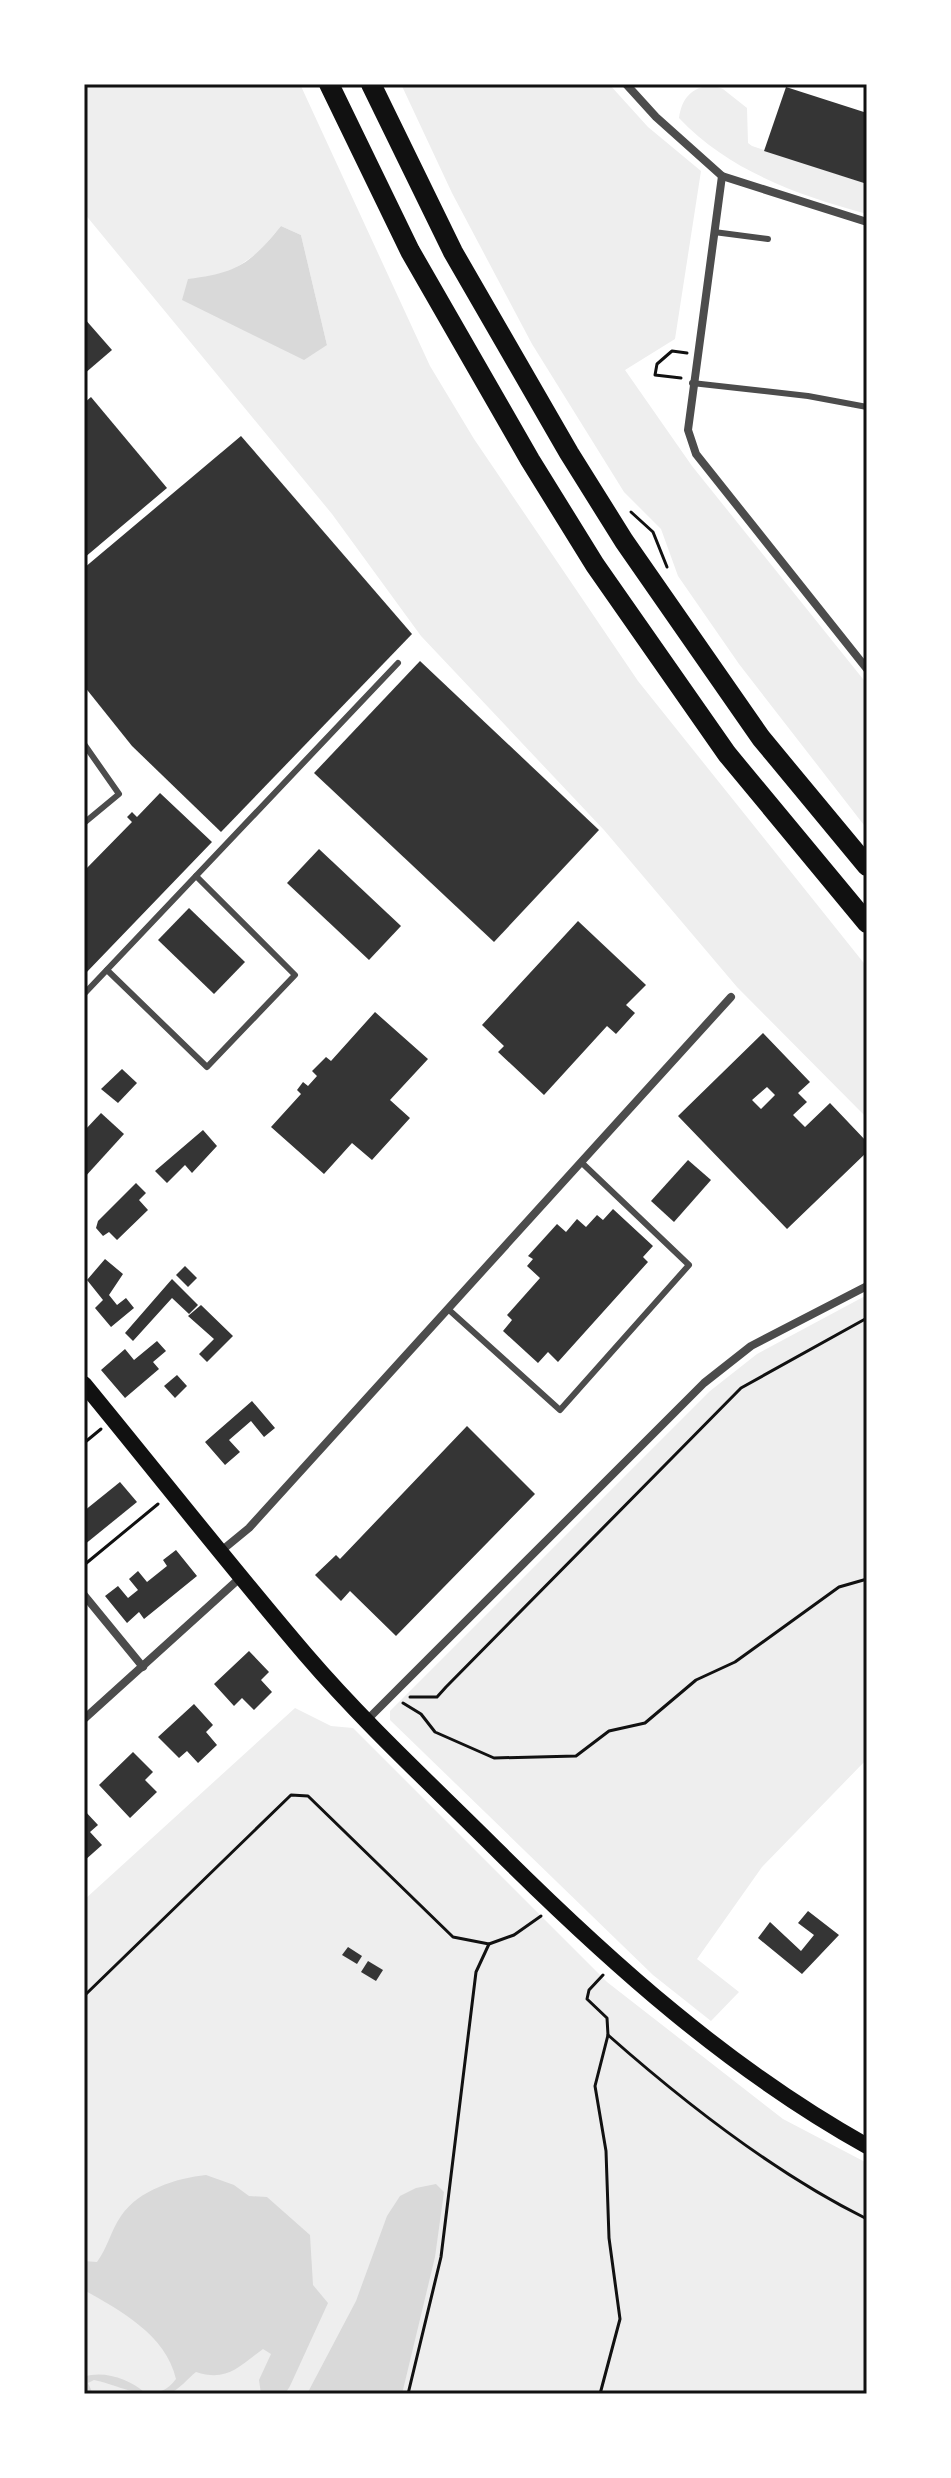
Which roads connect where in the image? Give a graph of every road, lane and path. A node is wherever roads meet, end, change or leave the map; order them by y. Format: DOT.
graph roads {
  1 [pos="329,84"];
  2 [pos="371,84"];
  3 [pos="626,84"];
  4 [pos="722,176"];
  5 [pos="867,222"];
  6 [pos="714,232"];
  7 [pos="768,239"];
  8 [pos="696,355"];
  9 [pos="692,381"];
  10 [pos="867,407"];
  11 [pos="398,663"];
  12 [pos="867,669"];
  13 [pos="84,744"];
  14 [pos="84,823"];
  15 [pos="867,866"];
  16 [pos="196,876"];
  17 [pos="867,923"];
  18 [pos="107,970"];
  19 [pos="84,994"];
  20 [pos="731,997"];
  21 [pos="581,1162"];
  22 [pos="867,1286"];
  23 [pos="448,1309"];
  24 [pos="867,1318"];
  25 [pos="84,1384"];
  26 [pos="173,1492"];
  27 [pos="221,1551"];
  28 [pos="84,1565"];
  29 [pos="242,1577"];
  30 [pos="867,1579"];
  31 [pos="84,1595"];
  32 [pos="143,1667"];
  33 [pos="393,1696"];
  34 [pos="84,1719"];
  35 [pos="367,1721"];
  36 [pos="544,1913"];
  37 [pos="489,1944"];
  38 [pos="614,1963"];
  39 [pos="84,1996"];
  40 [pos="608,2035"];
  41 [pos="867,2146"];
  42 [pos="867,2219"];
  43 [pos="408,2394"];
  44 [pos="600,2394"];
  1 -- 17 [label="highway"];
  2 -- 15 [label="highway"];
  3 -- 4 [label="street"];
  4 -- 5 [label="street"];
  4 -- 6 [label="street"];
  6 -- 7 [label="lane"];
  6 -- 8 [label="street"];
  8 -- 9 [label="street"];
  8 -- 9 [label="path"];
  9 -- 10 [label="lane"];
  9 -- 12 [label="street"];
  11 -- 16 [label="lane"];
  13 -- 14 [label="lane"];
  16 -- 18 [label="lane"];
  16 -- 18 [label="lane"];
  18 -- 19 [label="lane"];
  20 -- 21 [label="street"];
  21 -- 23 [label="street"];
  21 -- 23 [label="lane"];
  22 -- 33 [label="street"];
  23 -- 27 [label="street"];
  24 -- 33 [label="path"];
  25 -- 26 [label="main road"];
  26 -- 27 [label="main road"];
  26 -- 28 [label="path"];
  27 -- 29 [label="main road"];
  29 -- 32 [label="street"];
  29 -- 35 [label="main road"];
  30 -- 33 [label="path"];
  31 -- 32 [label="street"];
  32 -- 34 [label="street"];
  33 -- 35 [label="street"];
  35 -- 38 [label="main road"];
  36 -- 37 [label="path"];
  37 -- 39 [label="path"];
  37 -- 43 [label="path"];
  38 -- 40 [label="path"];
  38 -- 41 [label="main road"];
  40 -- 42 [label="path"];
  40 -- 44 [label="path"];
}
